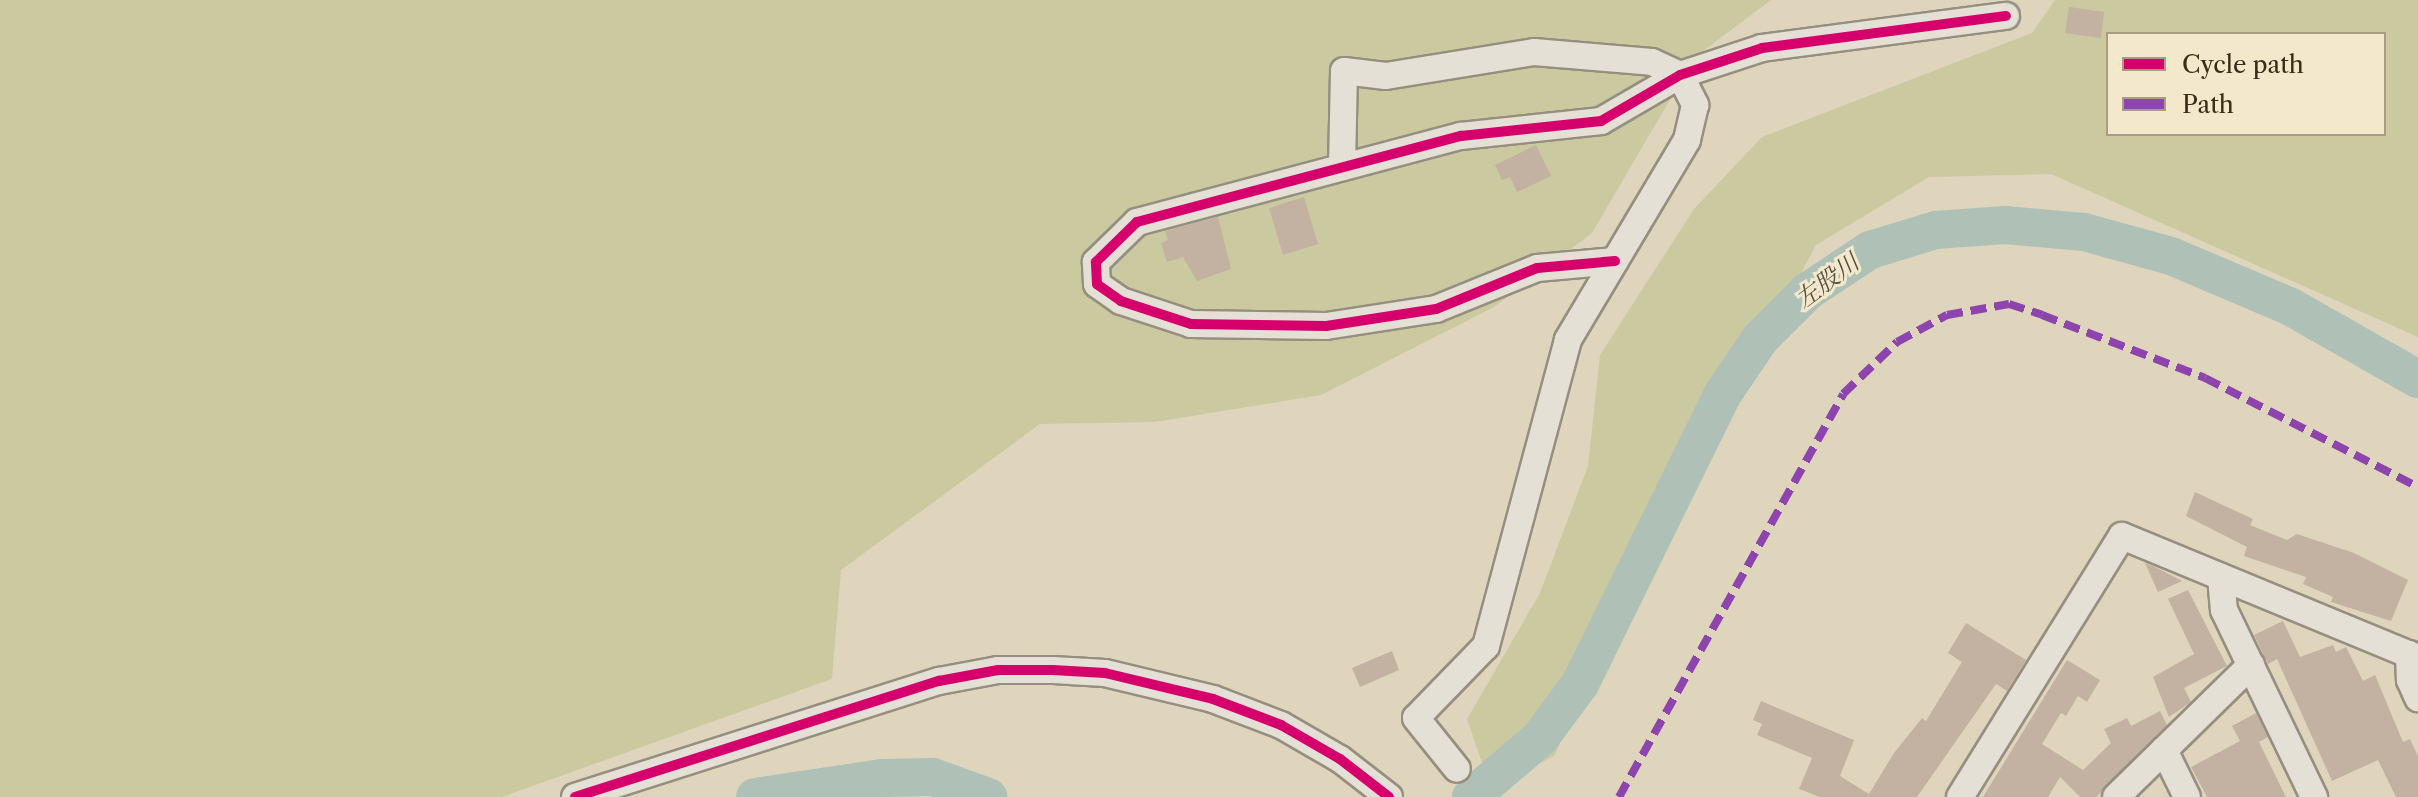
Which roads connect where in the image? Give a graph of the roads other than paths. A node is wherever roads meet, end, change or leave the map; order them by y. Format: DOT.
graph roads {
  1 [pos="2006,16"];
  2 [pos="1680,75"];
  3 [pos="1342,167"];
  4 [pos="1615,261"];
  5 [pos="2221,577"];
  6 [pos="2414,656"];
  7 [pos="2251,665"];
  8 [pos="2418,698"];
  9 [pos="2164,750"];
  10 [pos="1457,769"];
  11 [pos="575,797"];
  12 [pos="1389,797"];
  13 [pos="1960,797"];
  14 [pos="2116,797"];
  15 [pos="2187,797"];
  16 [pos="2314,797"];
  1 -- 2 [label="street"];
  2 -- 3 [label="street"];
  2 -- 3 [label="street"];
  2 -- 4 [label="street"];
  3 -- 4 [label="street"];
  4 -- 10 [label="street"];
  5 -- 6 [label="street"];
  5 -- 7 [label="street"];
  5 -- 13 [label="street"];
  6 -- 8 [label="street"];
  7 -- 9 [label="street"];
  7 -- 16 [label="street"];
  9 -- 14 [label="street"];
  9 -- 15 [label="street"];
  11 -- 12 [label="street"];
}
